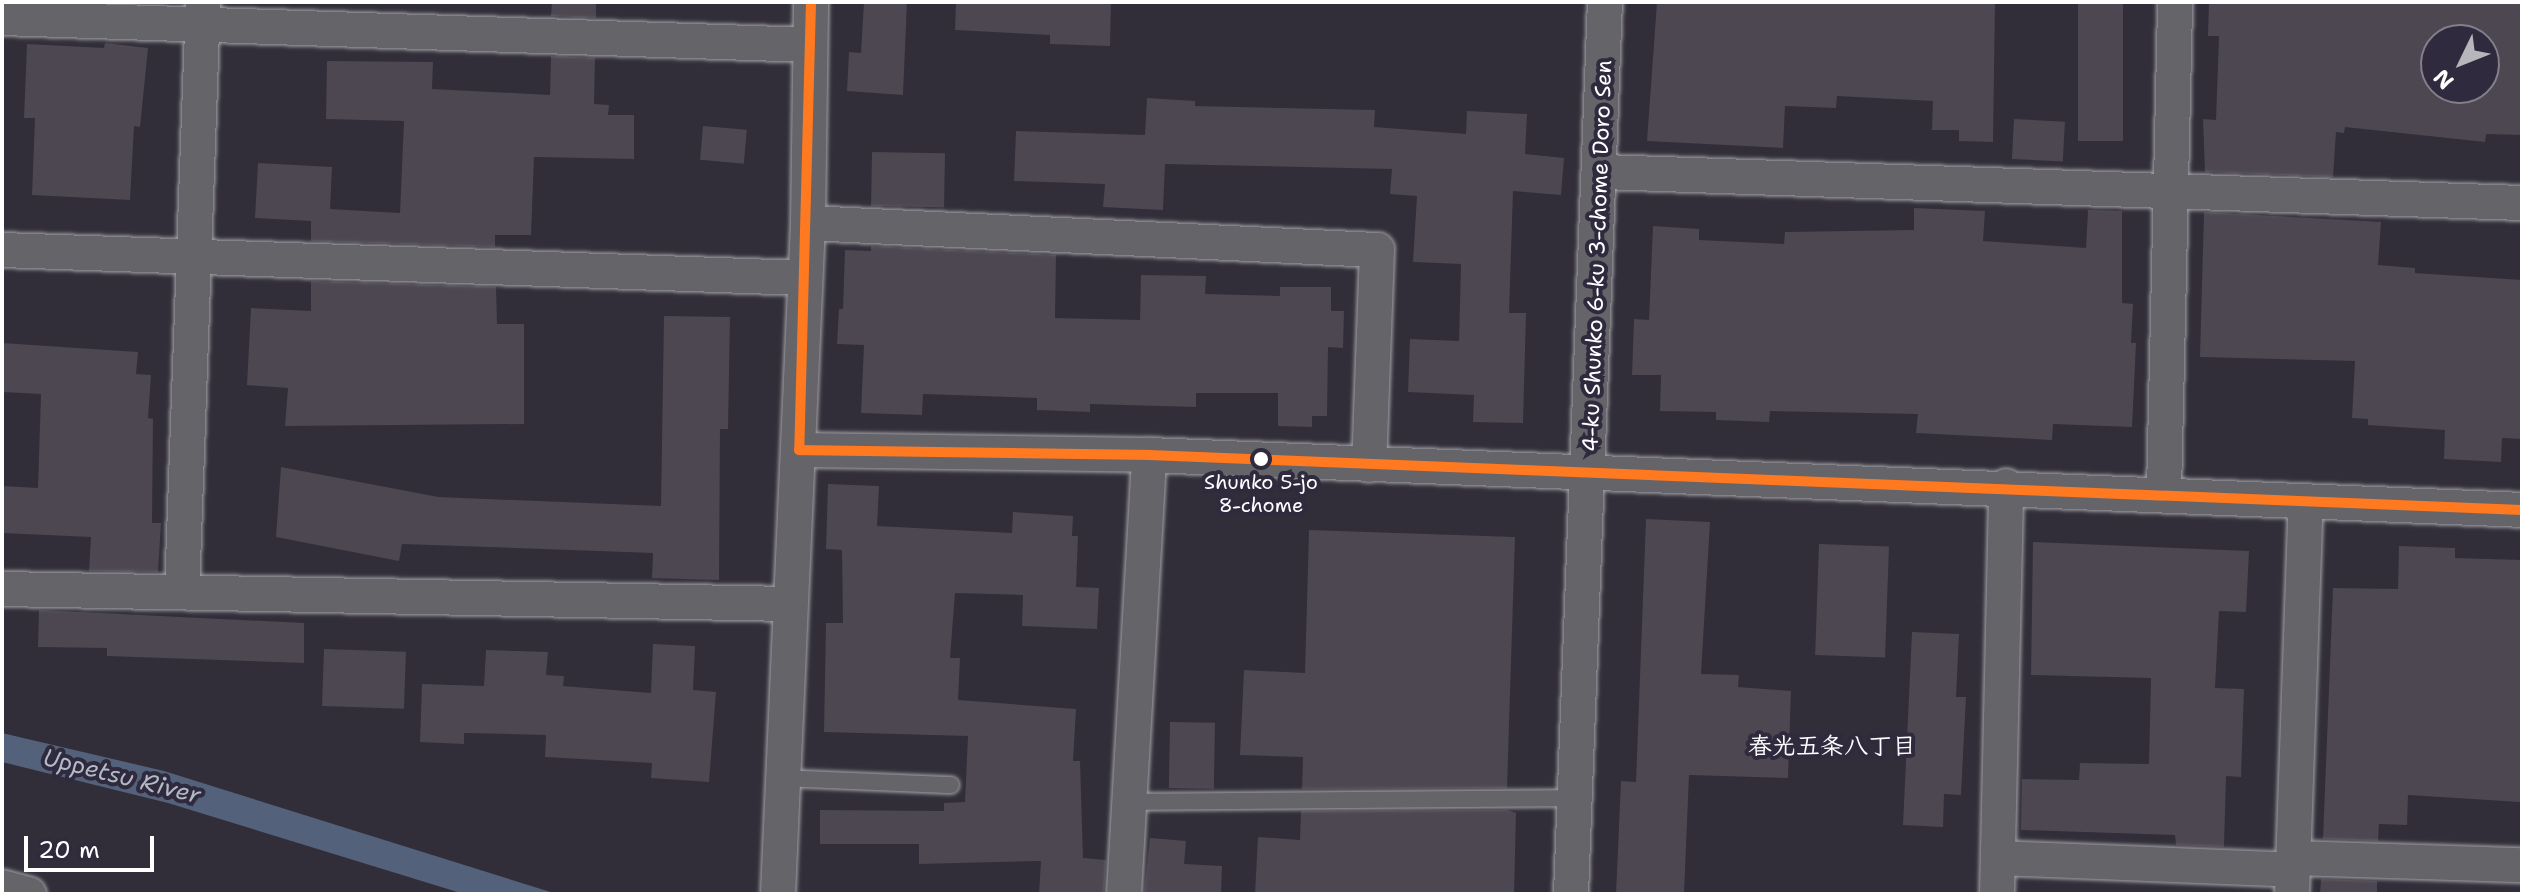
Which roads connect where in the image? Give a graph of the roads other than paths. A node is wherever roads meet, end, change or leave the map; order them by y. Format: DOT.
graph roads {
  1 [pos="811,2"];
  2 [pos="1605,2"];
  3 [pos="2175,2"];
  4 [pos="203,15"];
  5 [pos="2,18"];
  6 [pos="810,45"];
  7 [pos="1602,172"];
  8 [pos="2173,192"];
  9 [pos="2522,203"];
  10 [pos="808,223"];
  11 [pos="2,250"];
  12 [pos="195,259"];
  13 [pos="805,278"];
  14 [pos="799,450"];
  15 [pos="1149,455"];
  16 [pos="1369,465"];
  17 [pos="1589,475"];
  18 [pos="2006,486"];
  19 [pos="2164,492"];
  20 [pos="2306,502"];
  21 [pos="2522,510"];
  22 [pos="2,589"];
  23 [pos="182,592"];
  24 [pos="789,604"];
  25 [pos="782,778"];
  26 [pos="951,785"];
  27 [pos="1575,798"];
  28 [pos="1130,802"];
  29 [pos="1998,858"];
  30 [pos="2522,865"];
  31 [pos="2293,874"];
  32 [pos="778,894"];
  33 [pos="1124,894"];
  34 [pos="1571,894"];
  35 [pos="1997,894"];
  1 -- 6 [label="street"];
  2 -- 7 [label="street, 4-ku Shunko 6-ku 3-chome Doro Sen"];
  3 -- 8 [label="street"];
  4 -- 5 [label="street"];
  4 -- 6 [label="street"];
  4 -- 12 [label="street"];
  6 -- 10 [label="street"];
  7 -- 8 [label="street"];
  7 -- 17 [label="street, 4-ku Shunko 6-ku 3-chome Doro Sen"];
  8 -- 9 [label="street"];
  8 -- 19 [label="street"];
  10 -- 13 [label="street"];
  10 -- 16 [label="street"];
  11 -- 12 [label="street"];
  12 -- 13 [label="street"];
  12 -- 23 [label="street"];
  13 -- 14 [label="street"];
  14 -- 15 [label="street"];
  14 -- 24 [label="street"];
  15 -- 16 [label="street"];
  15 -- 28 [label="street"];
  16 -- 17 [label="street"];
  17 -- 18 [label="street"];
  17 -- 27 [label="street, 4-ku Shunko 6-ku 3-chome Doro Sen"];
  18 -- 19 [label="street"];
  18 -- 29 [label="street"];
  19 -- 20 [label="street"];
  20 -- 21 [label="street"];
  20 -- 31 [label="street"];
  22 -- 23 [label="street"];
  23 -- 24 [label="street"];
  24 -- 25 [label="street"];
  25 -- 26 [label="lane"];
  25 -- 32 [label="street"];
  27 -- 28 [label="lane"];
  27 -- 34 [label="street, 4-ku Shunko 6-ku 3-chome Doro Sen"];
  28 -- 33 [label="street"];
  29 -- 31 [label="street"];
  29 -- 35 [label="street"];
  30 -- 31 [label="street"];
}
